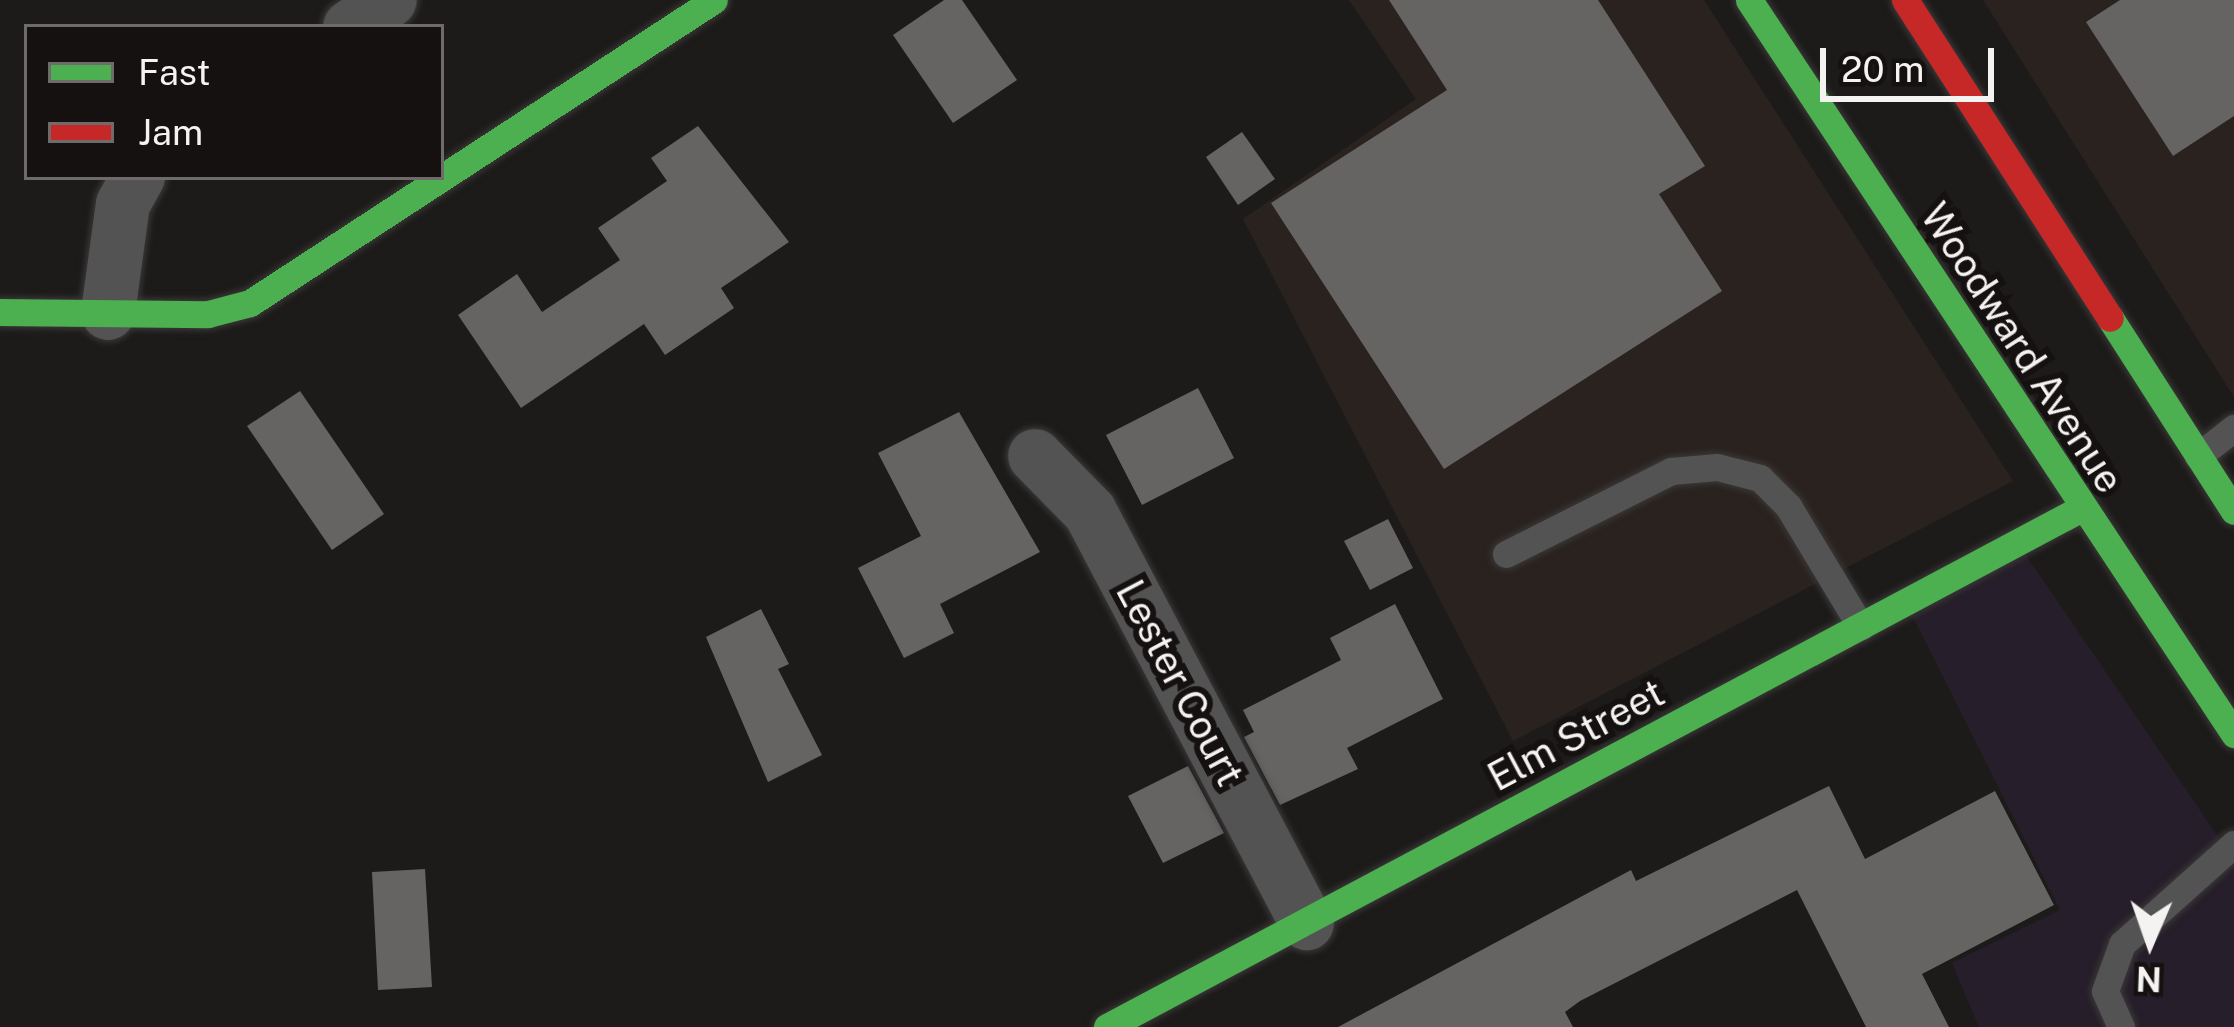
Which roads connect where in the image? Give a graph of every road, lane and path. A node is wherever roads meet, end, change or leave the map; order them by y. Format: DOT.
graph roads {
  1 [pos="391,0"];
  2 [pos="714,0"];
  3 [pos="1749,0"];
  4 [pos="1905,0"];
  5 [pos="355,24"];
  6 [pos="444,179"];
  7 [pos="136,180"];
  8 [pos="442,180"];
  9 [pos="0,312"];
  10 [pos="108,313"];
  11 [pos="2234,428"];
  12 [pos="1035,456"];
  13 [pos="2198,456"];
  14 [pos="2080,509"];
  15 [pos="2234,512"];
  16 [pos="1506,554"];
  17 [pos="1861,627"];
  18 [pos="2234,734"];
  19 [pos="2234,844"];
  20 [pos="1307,923"];
  21 [pos="1107,1027"];
  22 [pos="2121,1027"];
  1 -- 5 [label="street"];
  2 -- 6 [label="street"];
  3 -- 14 [label="street, Woodward Avenue"];
  4 -- 13 [label="street"];
  7 -- 10 [label="street"];
  8 -- 10 [label="street"];
  9 -- 10 [label="street"];
  11 -- 13 [label="lane"];
  12 -- 20 [label="street, Lester Court"];
  13 -- 15 [label="street"];
  14 -- 17 [label="street, Elm Street"];
  14 -- 18 [label="street, Woodward Avenue"];
  16 -- 17 [label="lane"];
  17 -- 20 [label="street, Elm Street"];
  19 -- 22 [label="lane"];
  20 -- 21 [label="street, Elm Street"];
}
